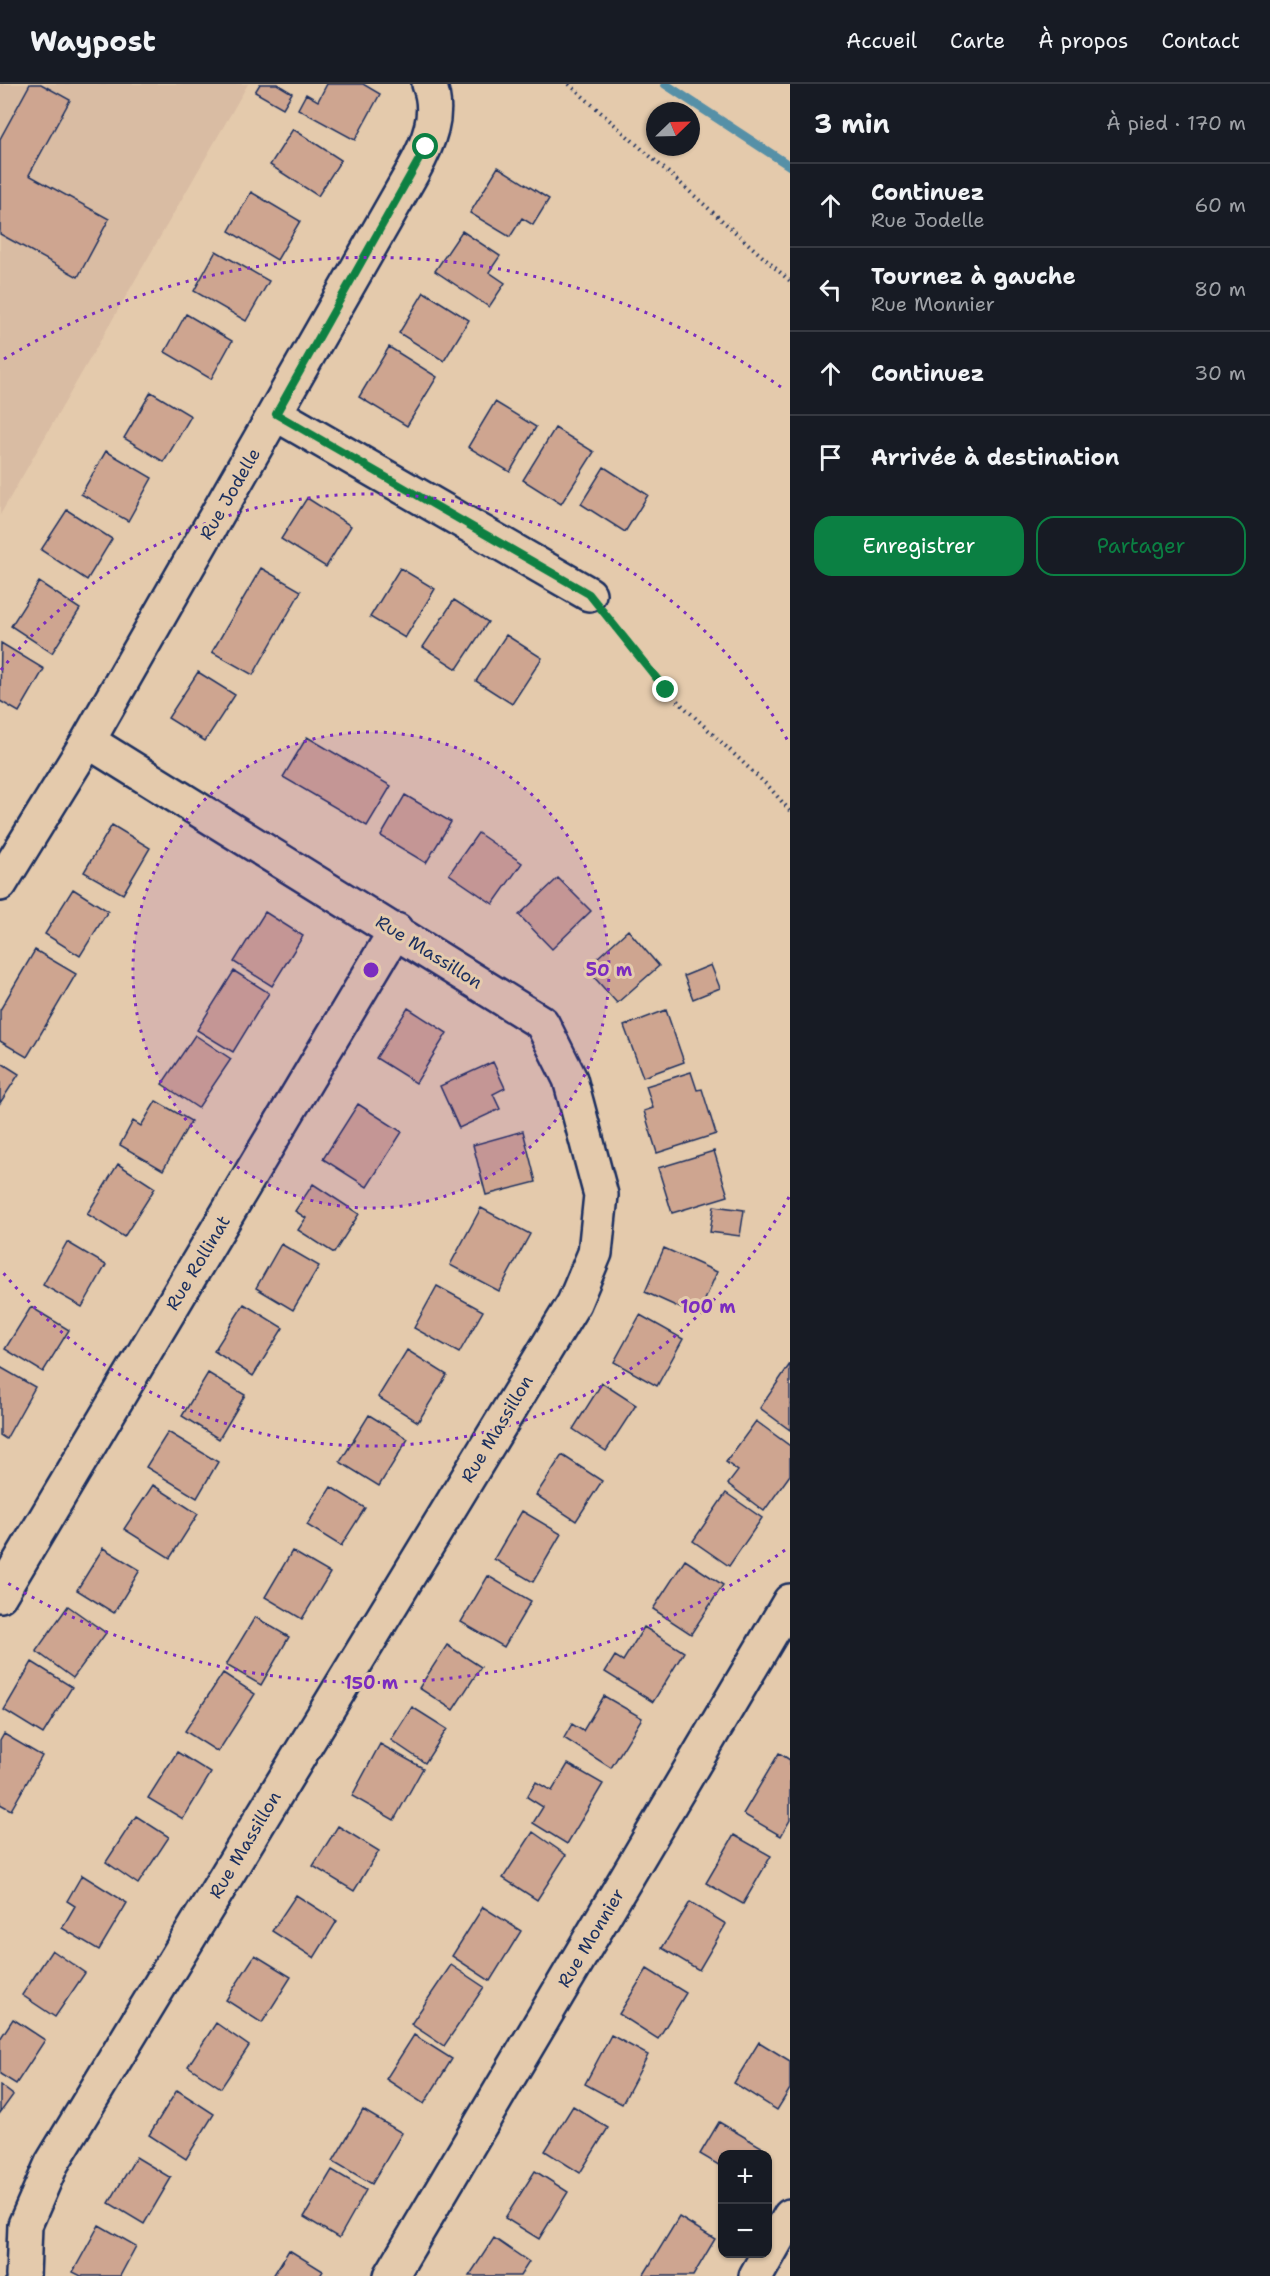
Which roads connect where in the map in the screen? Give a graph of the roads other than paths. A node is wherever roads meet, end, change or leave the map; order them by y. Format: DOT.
graph roads {
  1 [pos="430,88"];
  2 [pos="276,414"];
  3 [pos="589,594"];
  4 [pos="88,741"];
  5 [pos="0,884"];
  6 [pos="396,930"];
  7 [pos="0,1595"];
  8 [pos="790,1600"];
  9 [pos="790,2216"];
  10 [pos="23,2276"];
  11 [pos="391,2276"];
  12 [pos="756,2276"];
  1 -- 2 [label="street, Rue Jodelle"];
  2 -- 3 [label="street"];
  2 -- 4 [label="street, Rue Jodelle"];
  4 -- 5 [label="street, Rue Jodelle"];
  4 -- 6 [label="street, Rue Massillon"];
  6 -- 7 [label="street, Rue Rollinat"];
  6 -- 10 [label="street, Rue Massillon"];
  8 -- 11 [label="street, Rue Monnier"];
  9 -- 12 [label="street"];
}
